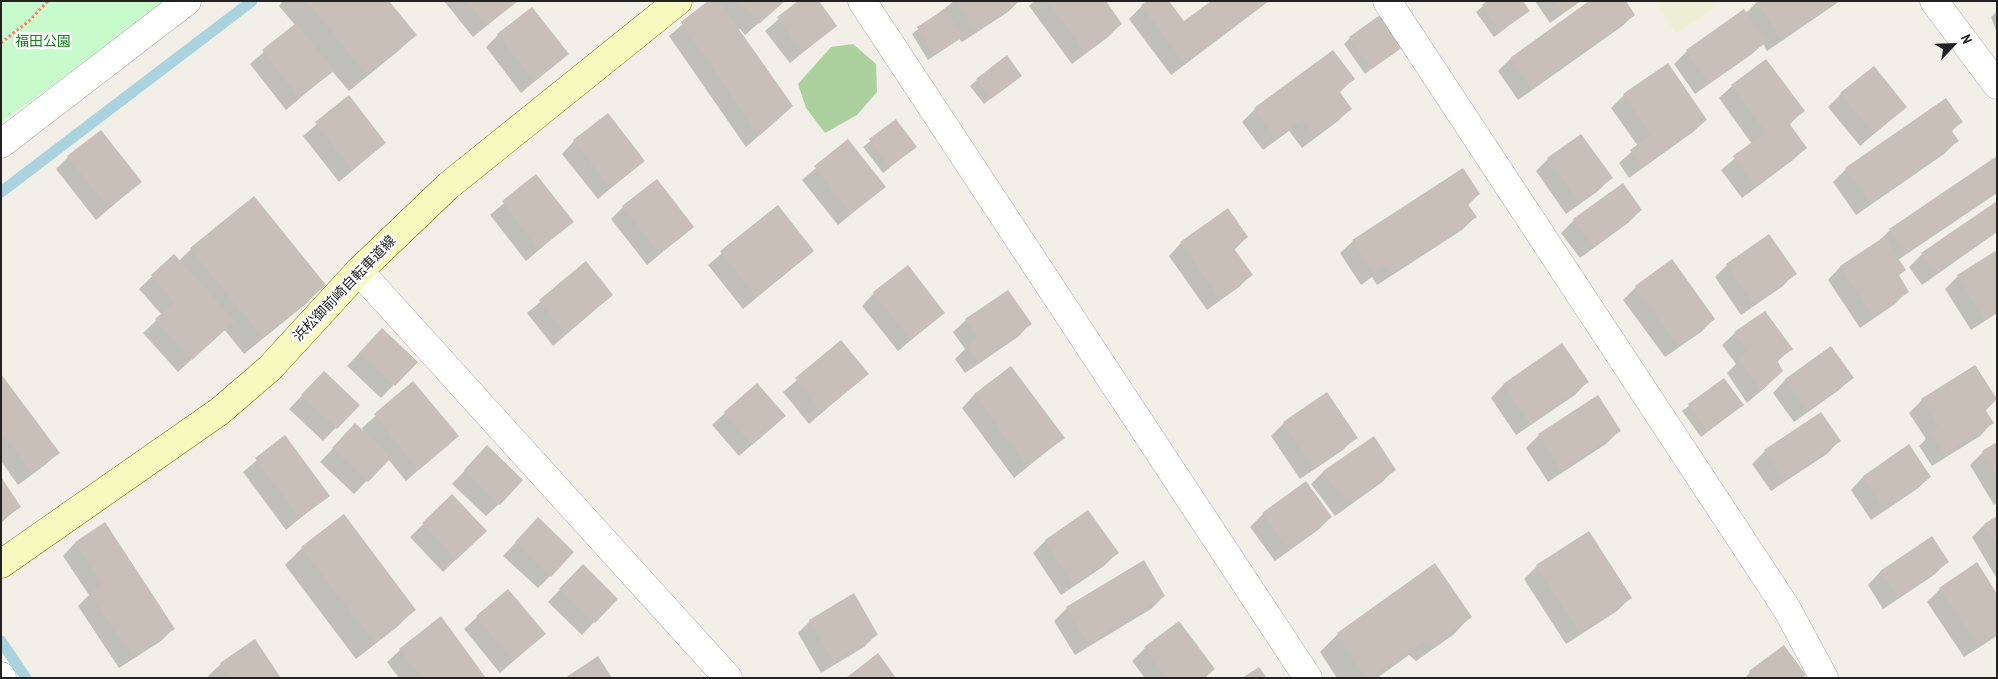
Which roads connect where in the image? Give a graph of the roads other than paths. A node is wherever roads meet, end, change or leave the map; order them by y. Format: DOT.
graph roads {
  1 [pos="187,1"];
  2 [pos="678,1"];
  3 [pos="862,1"];
  4 [pos="1388,1"];
  5 [pos="1934,1"];
  6 [pos="1994,76"];
  7 [pos="1,144"];
  8 [pos="359,271"];
  9 [pos="1,564"];
  10 [pos="728,678"];
  11 [pos="1308,678"];
  12 [pos="1824,678"];
  1 -- 7 [label="street"];
  2 -- 8 [label="main road, 浜松御前崎自転車道線"];
  3 -- 11 [label="street"];
  4 -- 12 [label="street"];
  5 -- 6 [label="street"];
  8 -- 9 [label="main road, 浜松御前崎自転車道線"];
  8 -- 10 [label="street"];
}
